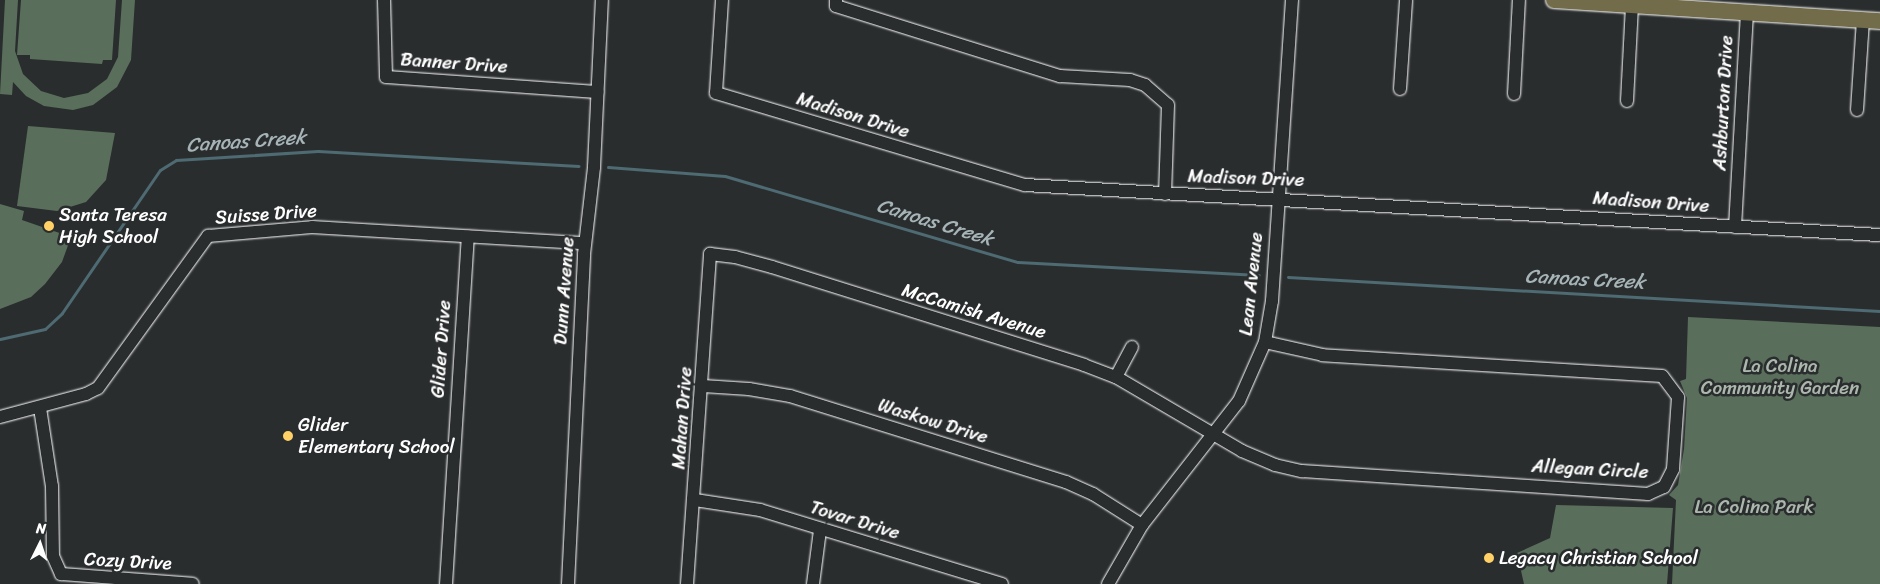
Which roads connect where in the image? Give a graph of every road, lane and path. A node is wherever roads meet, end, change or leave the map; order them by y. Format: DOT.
graph roads {
  1 [pos="384,0"];
  2 [pos="602,0"];
  3 [pos="722,0"];
  4 [pos="836,0"];
  5 [pos="1292,0"];
  6 [pos="1406,0"];
  7 [pos="1519,0"];
  8 [pos="1554,0"];
  9 [pos="1632,5"];
  10 [pos="1748,12"];
  11 [pos="1864,20"];
  12 [pos="1880,21"];
  13 [pos="1400,89"];
  14 [pos="597,92"];
  15 [pos="1514,94"];
  16 [pos="1627,101"];
  17 [pos="1858,110"];
  18 [pos="1165,194"];
  19 [pos="1278,198"];
  20 [pos="1735,226"];
  21 [pos="1880,234"];
  22 [pos="468,237"];
  23 [pos="586,243"];
  24 [pos="710,254"];
  25 [pos="1265,342"];
  26 [pos="1132,347"];
  27 [pos="1116,377"];
  28 [pos="703,386"];
  29 [pos="40,408"];
  30 [pos="0,417"];
  31 [pos="1214,433"];
  32 [pos="695,500"];
  33 [pos="1142,525"];
  34 [pos="820,530"];
  35 [pos="982,582"];
  36 [pos="193,584"];
  37 [pos="446,584"];
  38 [pos="568,584"];
  39 [pos="688,584"];
  40 [pos="813,584"];
  41 [pos="1002,584"];
  42 [pos="1108,584"];
  1 -- 14 [label="street, Banner Drive"];
  2 -- 14 [label="street, Dunn Avenue"];
  3 -- 18 [label="street, Madison Drive"];
  4 -- 18 [label="street"];
  5 -- 19 [label="street, Lean Avenue"];
  6 -- 13 [label="street"];
  7 -- 15 [label="street"];
  8 -- 9 [label="main road"];
  9 -- 10 [label="main road"];
  9 -- 16 [label="street"];
  10 -- 11 [label="main road"];
  10 -- 20 [label="street, Ashburton Drive"];
  11 -- 12 [label="main road"];
  11 -- 17 [label="street"];
  14 -- 23 [label="street, Dunn Avenue"];
  18 -- 19 [label="street, Madison Drive"];
  19 -- 20 [label="street, Madison Drive"];
  19 -- 25 [label="street, Lean Avenue"];
  20 -- 21 [label="street, Madison Drive"];
  22 -- 23 [label="street, Suisse Drive"];
  22 -- 29 [label="street, Suisse Drive"];
  22 -- 37 [label="street, Glider Drive"];
  23 -- 38 [label="street, Dunn Avenue"];
  24 -- 27 [label="street, McCamish Avenue"];
  24 -- 28 [label="street, Mahan Drive"];
  25 -- 31 [label="street, Lean Avenue"];
  25 -- 31 [label="street, Allegan Circle"];
  26 -- 27 [label="street"];
  27 -- 31 [label="street, McCamish Avenue"];
  28 -- 32 [label="street, Mahan Drive"];
  28 -- 33 [label="street, Waskow Drive"];
  29 -- 30 [label="street, Suisse Drive"];
  29 -- 36 [label="street, Cozy Drive"];
  31 -- 33 [label="street, Lean Avenue"];
  32 -- 34 [label="street, Tovar Drive"];
  32 -- 39 [label="street, Mahan Drive"];
  33 -- 42 [label="street, Lean Avenue"];
  34 -- 35 [label="street, Tovar Drive"];
  34 -- 40 [label="street"];
  35 -- 41 [label="street, Tovar Drive"];
}
